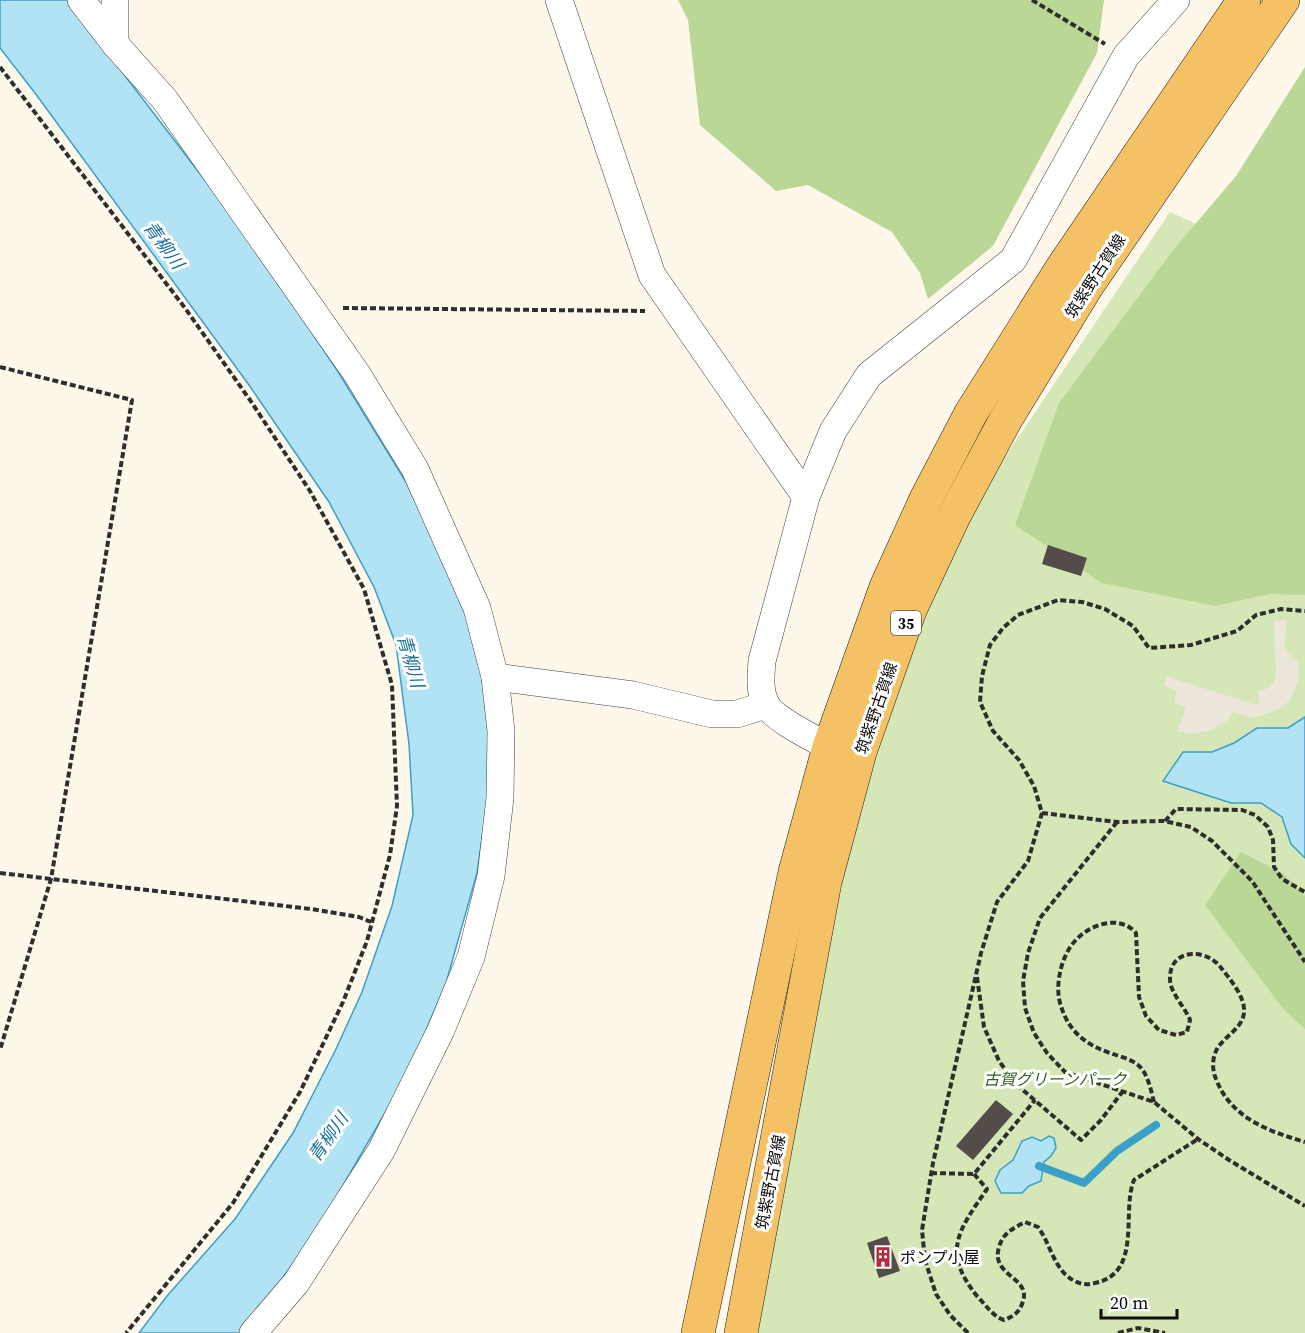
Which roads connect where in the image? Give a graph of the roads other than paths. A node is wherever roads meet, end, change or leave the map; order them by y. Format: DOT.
graph roads {
  1 [pos="81,0"];
  2 [pos="115,0"];
  3 [pos="559,0"];
  4 [pos="1176,0"];
  5 [pos="1244,0"];
  6 [pos="1283,0"];
  7 [pos="115,44"];
  8 [pos="806,497"];
  9 [pos="495,677"];
  10 [pos="766,705"];
  11 [pos="829,747"];
  12 [pos="253,1333"];
  13 [pos="698,1333"];
  14 [pos="741,1333"];
  1 -- 7 [label="street"];
  2 -- 7 [label="street"];
  3 -- 8 [label="street"];
  4 -- 8 [label="street"];
  5 -- 11 [label="main road, 筑紫野古賀線 / 35"];
  6 -- 14 [label="main road, 筑紫野古賀線 / 35"];
  7 -- 9 [label="street"];
  8 -- 10 [label="street"];
  9 -- 10 [label="street"];
  9 -- 12 [label="street"];
  10 -- 11 [label="street"];
  11 -- 13 [label="main road, 筑紫野古賀線 / 35"];
}
